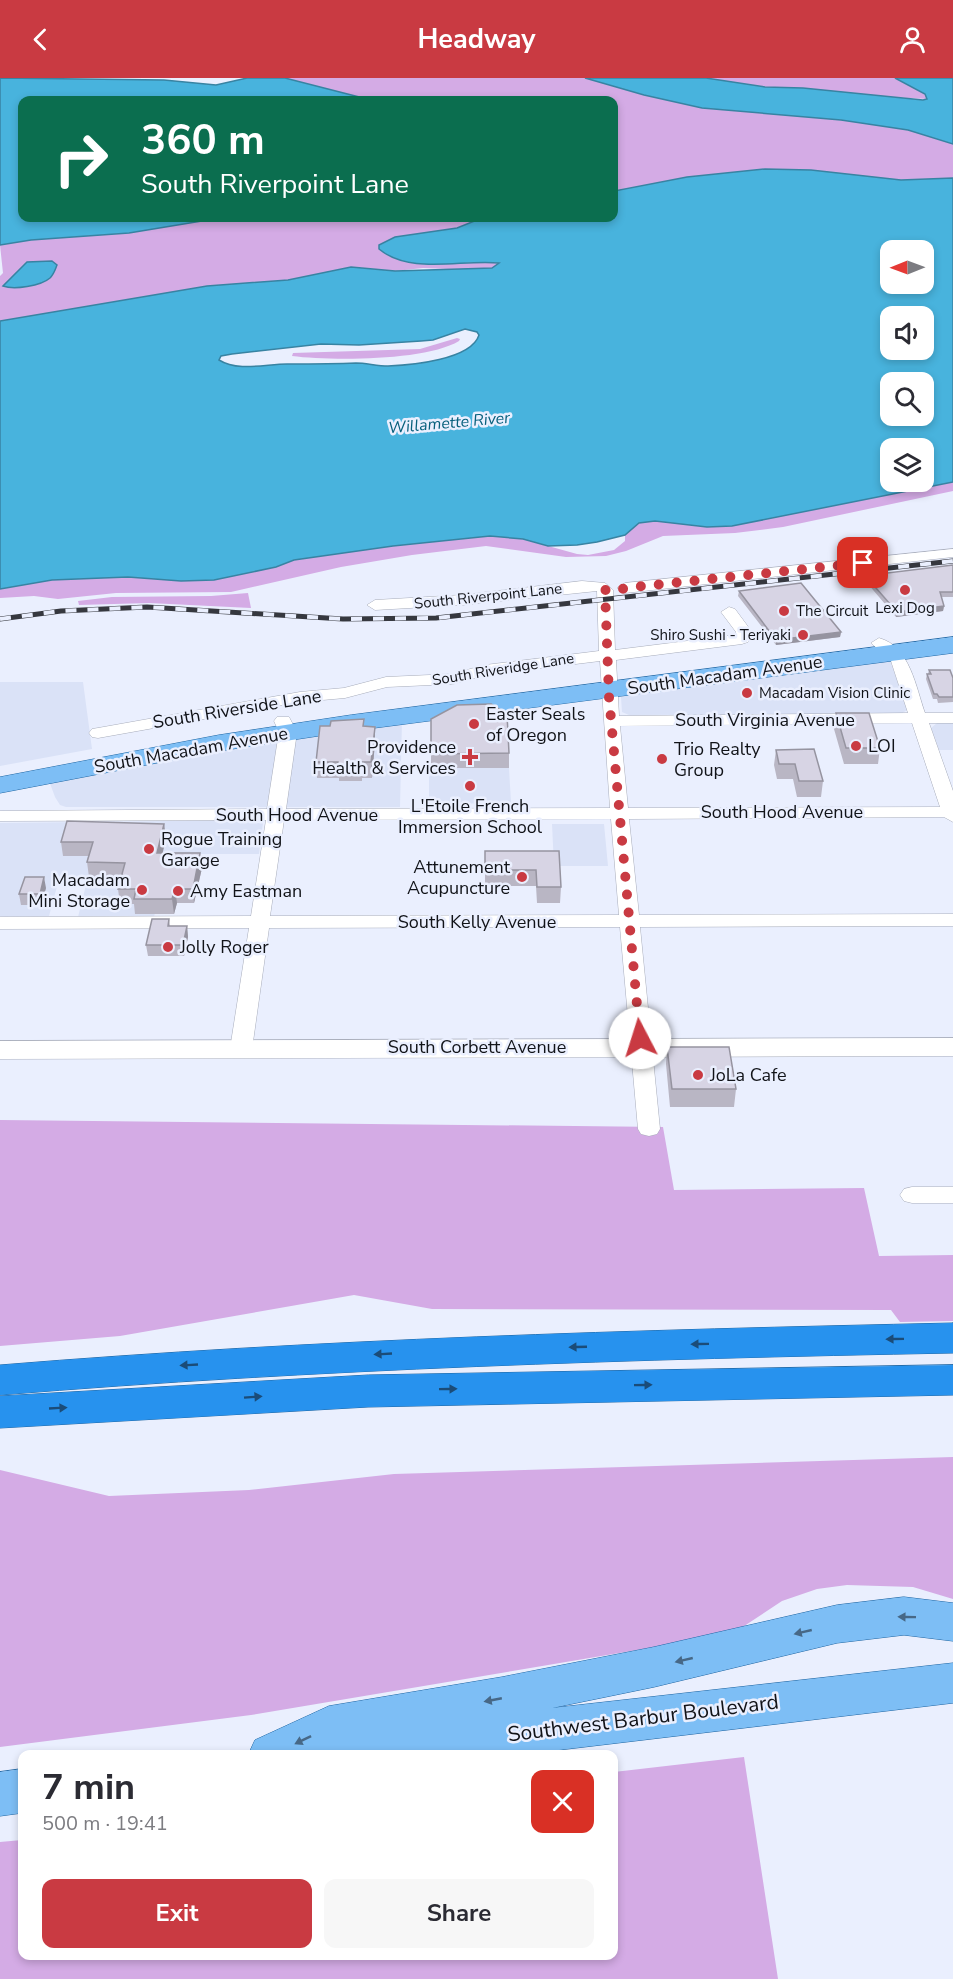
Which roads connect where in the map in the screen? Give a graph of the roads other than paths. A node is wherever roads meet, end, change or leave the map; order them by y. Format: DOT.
graph roads {
  1 [pos="953,553"];
  2 [pos="603,588"];
  3 [pos="375,605"];
  4 [pos="729,612"];
  5 [pos="953,634"];
  6 [pos="953,645"];
  7 [pos="886,648"];
  8 [pos="608,675"];
  9 [pos="374,684"];
  10 [pos="953,718"];
  11 [pos="919,719"];
  12 [pos="612,721"];
  13 [pos="286,727"];
  14 [pos="98,733"];
  15 [pos="0,773"];
  16 [pos="0,785"];
  17 [pos="620,813"];
  18 [pos="952,814"];
  19 [pos="0,816"];
  20 [pos="275,816"];
  21 [pos="953,920"];
  22 [pos="629,922"];
  23 [pos="0,923"];
  24 [pos="258,923"];
  25 [pos="640,1047"];
  26 [pos="953,1047"];
  27 [pos="241,1048"];
  28 [pos="0,1050"];
  29 [pos="649,1129"];
  30 [pos="912,1195"];
  31 [pos="953,1195"];
  32 [pos="953,1338"];
  33 [pos="0,1380"];
  34 [pos="953,1380"];
  35 [pos="0,1412"];
  36 [pos="953,1622"];
  37 [pos="952,1683"];
  38 [pos="283,1750"];
  39 [pos="376,1750"];
  40 [pos="18,1792"];
  41 [pos="0,1794"];
  1 -- 2 [label="street, South Riverpoint Lane"];
  2 -- 3 [label="street, South Riverpoint Lane"];
  2 -- 8 [label="street"];
  4 -- 8 [label="street, South Riveridge Lane"];
  5 -- 7 [label="main road, South Macadam Avenue"];
  6 -- 7 [label="main road, South Macadam Avenue"];
  7 -- 8 [label="main road, South Macadam Avenue"];
  7 -- 11 [label="street"];
  8 -- 9 [label="street, South Riveridge Lane"];
  8 -- 12 [label="street"];
  8 -- 13 [label="main road, South Macadam Avenue"];
  9 -- 14 [label="street, South Riverside Lane"];
  10 -- 11 [label="street, South Virginia Avenue"];
  11 -- 12 [label="street, South Virginia Avenue"];
  11 -- 18 [label="street"];
  12 -- 17 [label="street"];
  13 -- 15 [label="main road, South Macadam Avenue"];
  13 -- 16 [label="main road, South Macadam Avenue"];
  13 -- 20 [label="street"];
  17 -- 18 [label="street, South Hood Avenue"];
  17 -- 20 [label="street, South Hood Avenue"];
  17 -- 22 [label="street"];
  19 -- 20 [label="street, South Hood Avenue"];
  20 -- 24 [label="street"];
  21 -- 22 [label="street, South Kelly Avenue"];
  22 -- 24 [label="street, South Kelly Avenue"];
  22 -- 25 [label="street"];
  23 -- 24 [label="street, South Kelly Avenue"];
  24 -- 27 [label="street"];
  25 -- 26 [label="street, South Corbett Avenue"];
  25 -- 27 [label="street, South Corbett Avenue"];
  25 -- 29 [label="street"];
  27 -- 28 [label="street, South Corbett Avenue"];
  30 -- 31 [label="street"];
  32 -- 33 [label="highway, one-way"];
  35 -- 34 [label="highway, one-way"];
  36 -- 38 [label="main road, one-way"];
  37 -- 39 [label="main road, Southwest Barbur Boulevard"];
  40 -- 41 [label="main road"];
}
